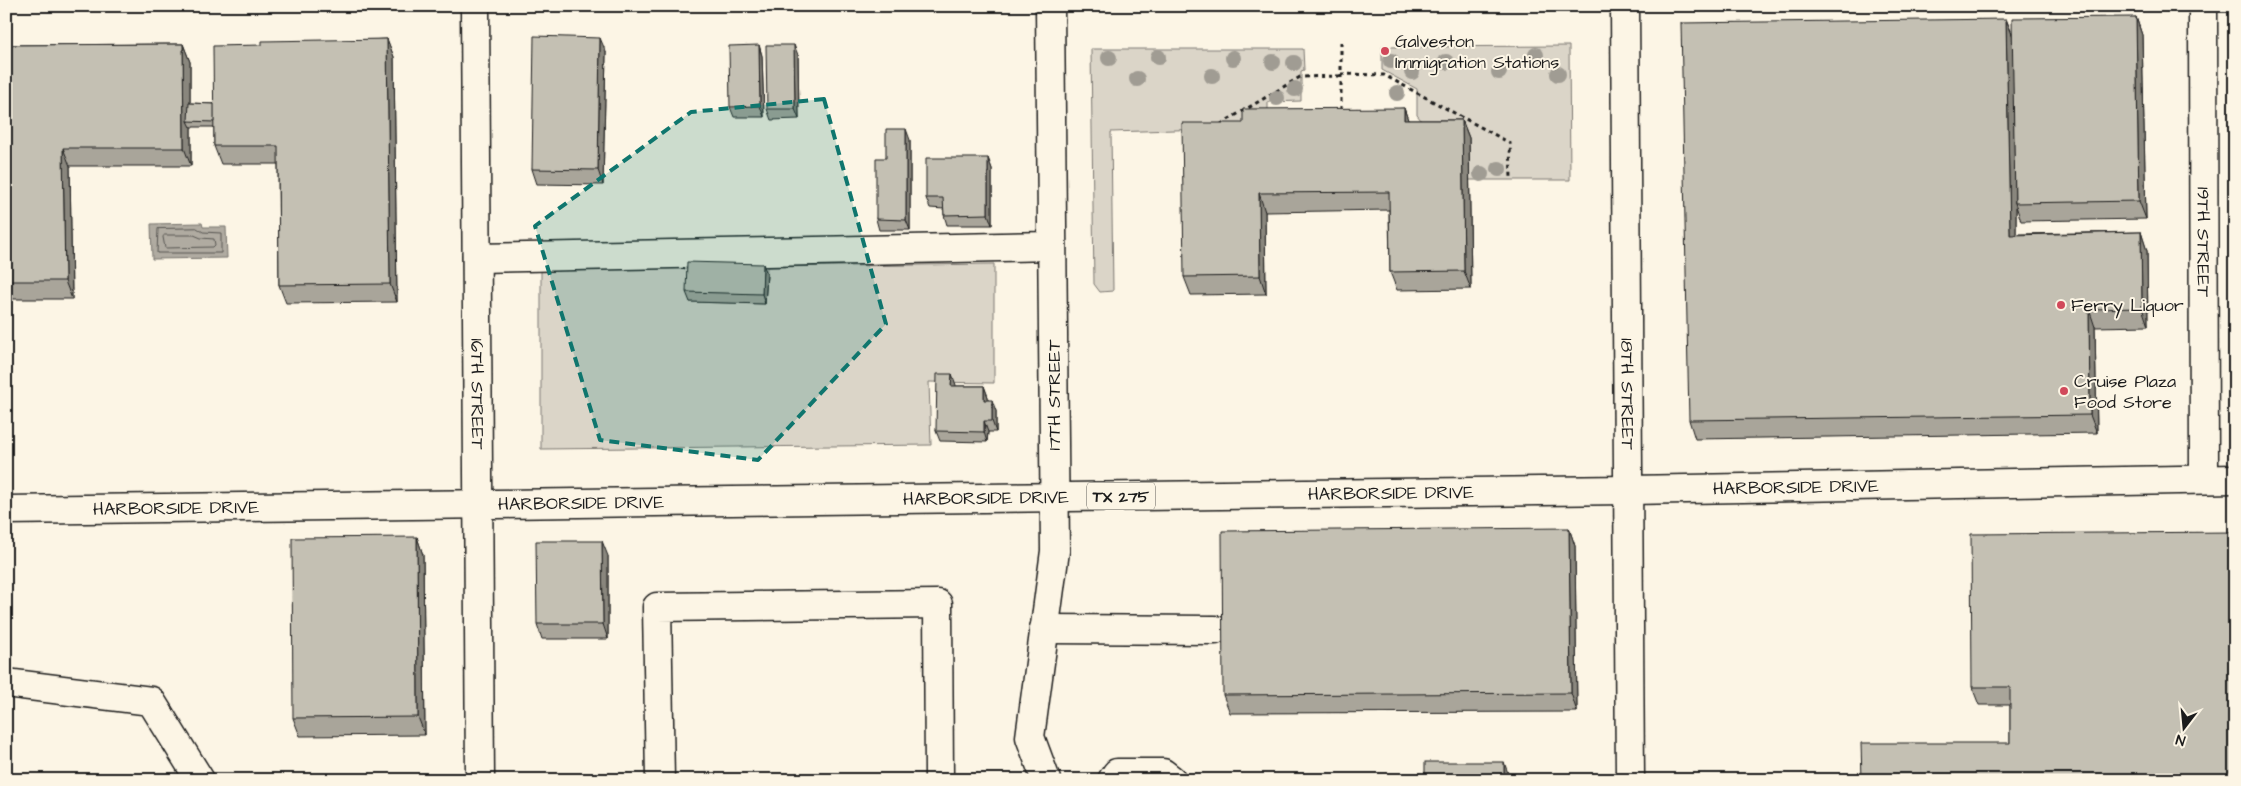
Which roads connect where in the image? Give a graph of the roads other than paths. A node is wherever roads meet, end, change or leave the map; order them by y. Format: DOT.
graph roads {
  1 [pos="475,6"];
  2 [pos="1050,6"];
  3 [pos="1625,6"];
  4 [pos="2203,6"];
  5 [pos="1052,246"];
  6 [pos="477,258"];
  7 [pos="2235,479"];
  8 [pos="2204,480"];
  9 [pos="1629,490"];
  10 [pos="1055,497"];
  11 [pos="477,504"];
  12 [pos="6,510"];
  13 [pos="1044,629"];
  14 [pos="1215,630"];
  15 [pos="6,683"];
  16 [pos="200,780"];
  17 [pos="480,780"];
  18 [pos="660,780"];
  19 [pos="939,780"];
  20 [pos="1046,780"];
  21 [pos="1112,780"];
  22 [pos="1172,780"];
  23 [pos="1630,780"];
  1 -- 6 [label="street, 16TH STREET"];
  2 -- 5 [label="street, 17TH STREET"];
  3 -- 9 [label="street, 18TH STREET"];
  4 -- 8 [label="street, 19TH STREET"];
  5 -- 6 [label="street"];
  5 -- 10 [label="street, 17TH STREET"];
  6 -- 11 [label="street, 16TH STREET"];
  7 -- 8 [label="street, HARBORSIDE DRIVE / TX 275"];
  8 -- 9 [label="street, HARBORSIDE DRIVE / TX 275"];
  9 -- 10 [label="street, HARBORSIDE DRIVE / TX 275"];
  9 -- 23 [label="street, 18TH STREET"];
  10 -- 11 [label="street, HARBORSIDE DRIVE / TX 275"];
  10 -- 13 [label="street, 17TH STREET"];
  11 -- 12 [label="street, HARBORSIDE DRIVE / TX 275"];
  11 -- 17 [label="street, 16TH STREET"];
  13 -- 14 [label="street"];
  13 -- 20 [label="street, 17TH STREET"];
  15 -- 16 [label="street"];
  18 -- 19 [label="street"];
  21 -- 22 [label="street"];
}
